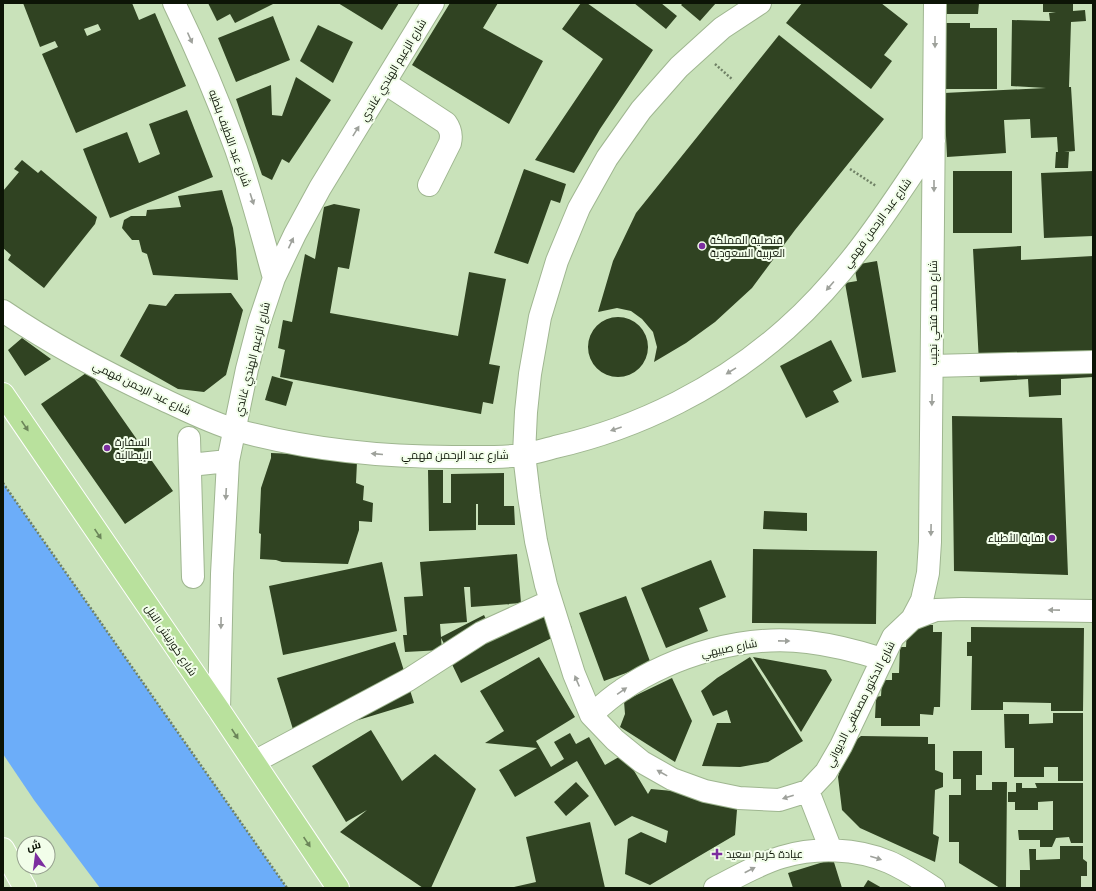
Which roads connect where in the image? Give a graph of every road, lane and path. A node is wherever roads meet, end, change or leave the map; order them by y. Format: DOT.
graph roads {
  1 [pos="174,3"];
  2 [pos="433,3"];
  3 [pos="760,3"];
  4 [pos="935,3"];
  5 [pos="385,83"];
  6 [pos="934,141"];
  7 [pos="850,169"];
  8 [pos="429,185"];
  9 [pos="895,199"];
  10 [pos="274,278"];
  11 [pos="3,311"];
  12 [pos="1093,362"];
  13 [pos="932,366"];
  14 [pos="3,394"];
  15 [pos="234,429"];
  16 [pos="189,438"];
  17 [pos="524,454"];
  18 [pos="228,461"];
  19 [pos="190,465"];
  20 [pos="3,483"];
  21 [pos="193,576"];
  22 [pos="551,602"];
  23 [pos="1093,611"];
  24 [pos="912,619"];
  25 [pos="882,659"];
  26 [pos="219,710"];
  27 [pos="591,715"];
  28 [pos="254,762"];
  29 [pos="808,791"];
  30 [pos="3,849"];
  31 [pos="831,850"];
  32 [pos="25,888"];
  33 [pos="287,888"];
  34 [pos="338,888"];
  35 [pos="715,888"];
  36 [pos="934,888"];
  1 -- 10 [label="street, شارع عبد اللطيف بلطيه, one-way"];
  2 -- 5 [label="street, شارع الزعيم الهندي غاندي"];
  3 -- 17 [label="street, شارع الدكتور مصطفي الديواني"];
  4 -- 6 [label="street, شارع محمد فتحي نجيب, one-way"];
  5 -- 8 [label="street"];
  10 -- 5 [label="street, شارع الزعيم الهندي غاندي, one-way"];
  6 -- 9 [label="street, شارع عبد الرحمن فهمي"];
  6 -- 13 [label="street, شارع محمد فتحي نجيب, one-way"];
  7 -- 9 [label="path"];
  9 -- 17 [label="street, شارع عبد الرحمن فهمي, one-way"];
  10 -- 15 [label="street, شارع الزعيم الهندي غاندي"];
  11 -- 15 [label="street, شارع عبد الرحمن فهمي"];
  12 -- 13 [label="street"];
  13 -- 24 [label="street, شارع محمد فتحي نجيب, one-way"];
  14 -- 26 [label="highway, شارع كورنيش النيل, one-way"];
  17 -- 15 [label="street, شارع عبد الرحمن فهمي, one-way"];
  15 -- 18 [label="street, شارع الزعيم الهندي غاندي"];
  16 -- 19 [label="street"];
  17 -- 22 [label="street, شارع الدكتور مصطفي الديواني"];
  18 -- 19 [label="street"];
  18 -- 26 [label="street, شارع الزعيم الهندي غاندي, one-way"];
  19 -- 21 [label="street"];
  20 -- 33 [label="path"];
  27 -- 22 [label="street, شارع الدكتور مصطفي الديواني, one-way"];
  22 -- 28 [label="street"];
  23 -- 24 [label="street, شارع الدكتور مصطفي الديواني, one-way"];
  24 -- 25 [label="street, شارع الدكتور مصطفي الديواني"];
  27 -- 25 [label="street, شارع صبيهي, one-way"];
  25 -- 29 [label="street, شارع الدكتور مصطفي الديواني"];
  26 -- 28 [label="highway, شارع كورنيش النيل, one-way"];
  29 -- 27 [label="street, شارع الدكتور مصطفي الديواني, one-way"];
  28 -- 34 [label="highway, شارع كورنيش النيل, one-way"];
  29 -- 31 [label="street"];
  30 -- 32 [label="main road"];
  35 -- 31 [label="street, one-way"];
  31 -- 36 [label="street, one-way"];
}
